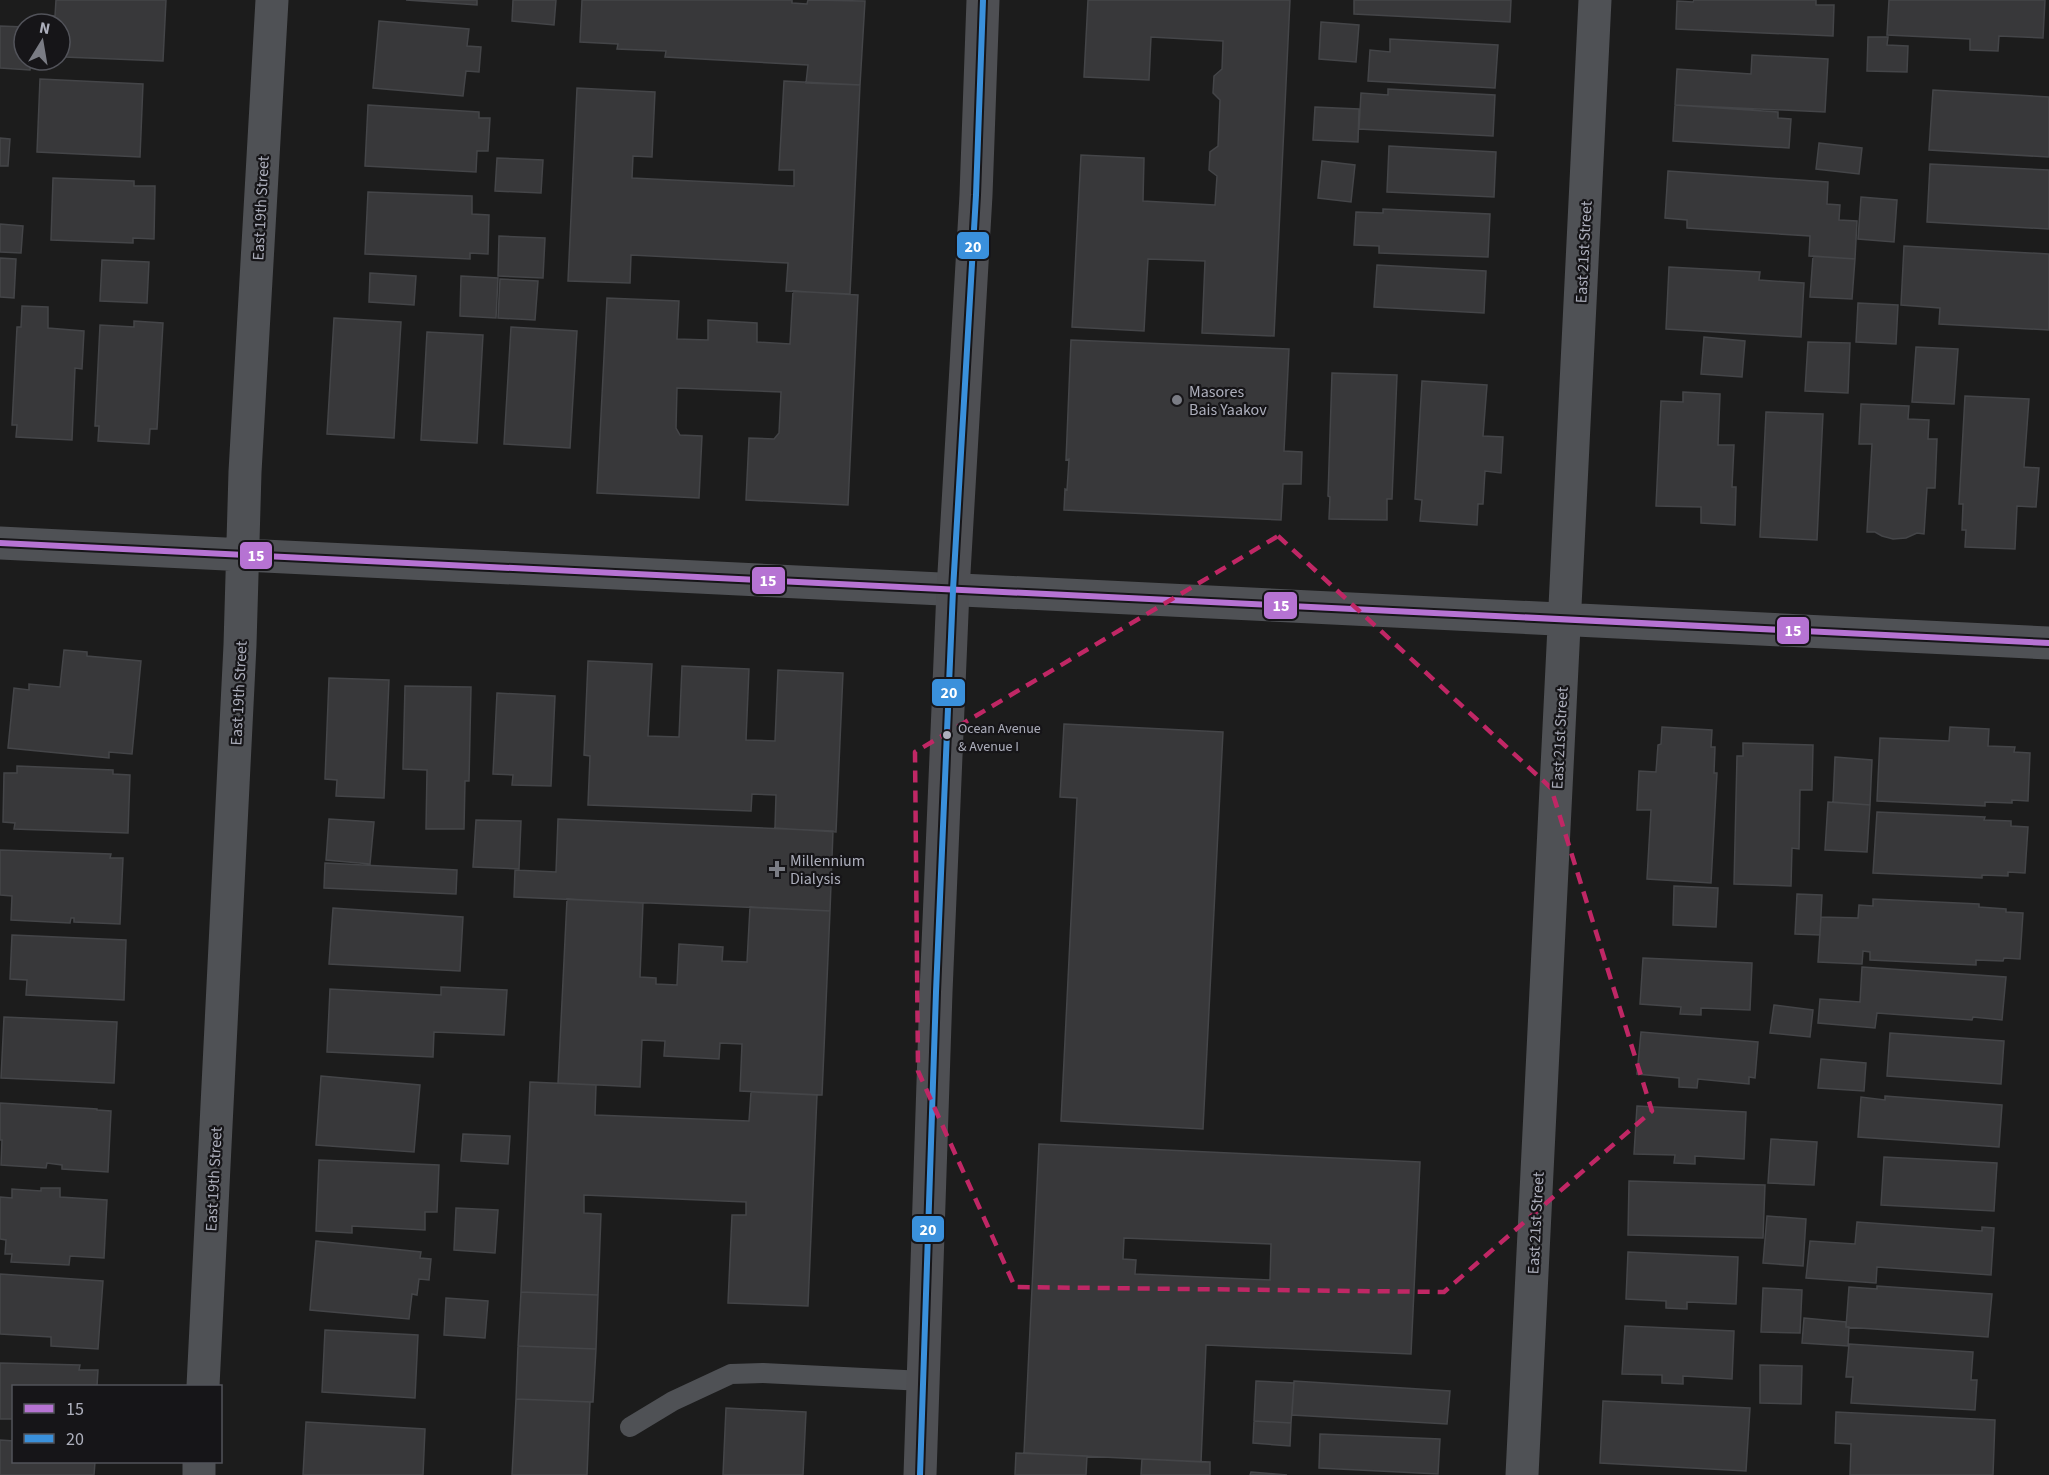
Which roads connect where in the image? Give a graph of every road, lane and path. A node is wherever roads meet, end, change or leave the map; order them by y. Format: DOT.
graph roads {
  1 [pos="272,0"];
  2 [pos="983,0"];
  3 [pos="1595,0"];
  4 [pos="0,543"];
  5 [pos="242,556"];
  6 [pos="953,590"];
  7 [pos="1565,619"];
  8 [pos="2049,643"];
  9 [pos="924,1382"];
  10 [pos="203,1385"];
  11 [pos="630,1427"];
  12 [pos="920,1475"];
  13 [pos="1522,1475"];
  1 -- 5 [label="street, East 19th Street"];
  2 -- 6 [label="main road"];
  3 -- 7 [label="street, East 21st Street"];
  4 -- 5 [label="street"];
  5 -- 6 [label="street"];
  5 -- 10 [label="street, East 19th Street"];
  6 -- 7 [label="street"];
  6 -- 9 [label="main road"];
  7 -- 8 [label="street"];
  7 -- 13 [label="street, East 21st Street"];
  9 -- 11 [label="lane"];
  9 -- 12 [label="main road"];
}
